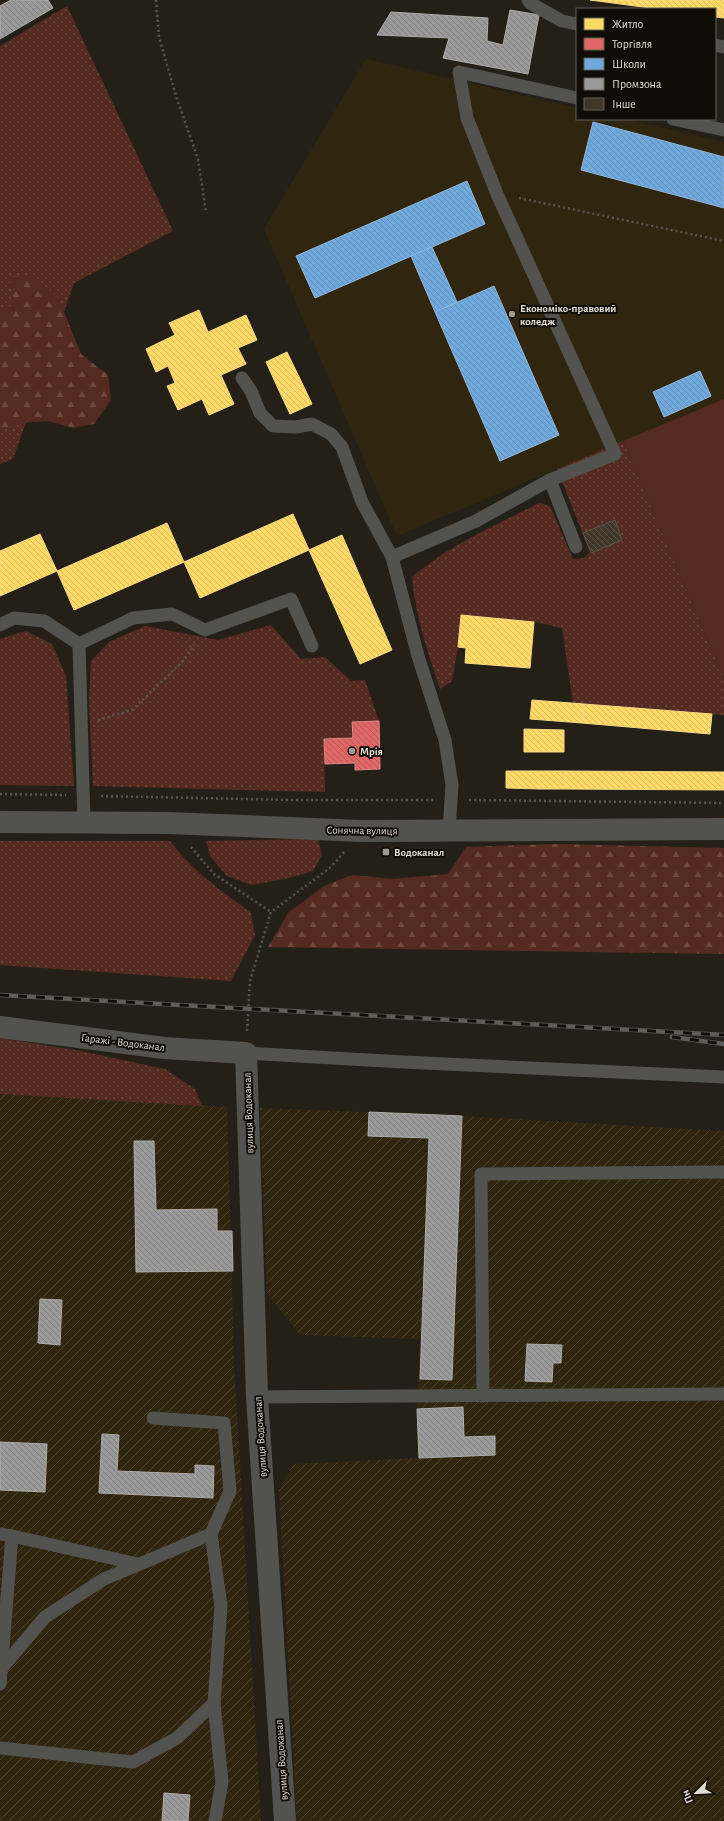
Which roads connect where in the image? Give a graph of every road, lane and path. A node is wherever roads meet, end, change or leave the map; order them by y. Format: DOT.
graph roads {
  1 [pos="156,0"];
  2 [pos="528,0"];
  3 [pos="576,24"];
  4 [pos="576,98"];
  5 [pos="678,120"];
  6 [pos="724,130"];
  7 [pos="497,194"];
  8 [pos="206,212"];
  9 [pos="724,241"];
  10 [pos="242,378"];
  11 [pos="550,480"];
  12 [pos="576,547"];
  13 [pos="392,557"];
  14 [pos="0,625"];
  15 [pos="205,630"];
  16 [pos="79,644"];
  17 [pos="312,646"];
  18 [pos="81,725"];
  19 [pos="0,794"];
  20 [pos="83,795"];
  21 [pos="451,800"];
  22 [pos="724,803"];
  23 [pos="0,822"];
  24 [pos="84,822"];
  25 [pos="169,823"];
  26 [pos="724,829"];
  27 [pos="362,831"];
  28 [pos="449,831"];
  29 [pos="270,912"];
  30 [pos="0,1027"];
  31 [pos="246,1053"];
  32 [pos="724,1077"];
  33 [pos="724,1172"];
  34 [pos="724,1394"];
  35 [pos="483,1396"];
  36 [pos="257,1397"];
  37 [pos="153,1418"];
  38 [pos="211,1534"];
  39 [pos="6,1535"];
  40 [pos="138,1564"];
  41 [pos="1,1669"];
  42 [pos="0,1684"];
  43 [pos="214,1703"];
  44 [pos="0,1748"];
  45 [pos="215,1821"];
  46 [pos="285,1821"];
  1 -- 8 [label="path"];
  2 -- 3 [label="lane"];
  4 -- 7 [label="lane"];
  5 -- 6 [label="lane"];
  7 -- 9 [label="path"];
  7 -- 11 [label="lane"];
  10 -- 13 [label="lane"];
  11 -- 12 [label="lane"];
  11 -- 13 [label="lane"];
  13 -- 21 [label="lane"];
  14 -- 16 [label="lane"];
  15 -- 16 [label="lane"];
  15 -- 17 [label="lane"];
  15 -- 18 [label="path"];
  16 -- 18 [label="lane"];
  18 -- 20 [label="lane"];
  19 -- 20 [label="path"];
  20 -- 21 [label="path"];
  20 -- 24 [label="lane"];
  21 -- 22 [label="path"];
  21 -- 28 [label="lane"];
  23 -- 24 [label="street, Сонячна вулиця"];
  24 -- 25 [label="street, Сонячна вулиця"];
  25 -- 27 [label="street, Сонячна вулиця"];
  25 -- 29 [label="path"];
  26 -- 28 [label="street, Сонячна вулиця"];
  27 -- 28 [label="street, Сонячна вулиця"];
  27 -- 29 [label="path"];
  29 -- 31 [label="path"];
  30 -- 31 [label="street, Гаражі - Водоканал"];
  31 -- 32 [label="lane"];
  31 -- 36 [label="street, вулиця Водоканал"];
  33 -- 35 [label="lane"];
  34 -- 35 [label="lane"];
  35 -- 36 [label="lane"];
  36 -- 46 [label="street, вулиця Водоканал"];
  37 -- 38 [label="lane"];
  38 -- 40 [label="lane"];
  38 -- 43 [label="lane"];
  39 -- 40 [label="lane"];
  39 -- 41 [label="lane"];
  40 -- 41 [label="lane"];
  41 -- 42 [label="lane"];
  43 -- 44 [label="lane"];
  43 -- 45 [label="lane"];
}
